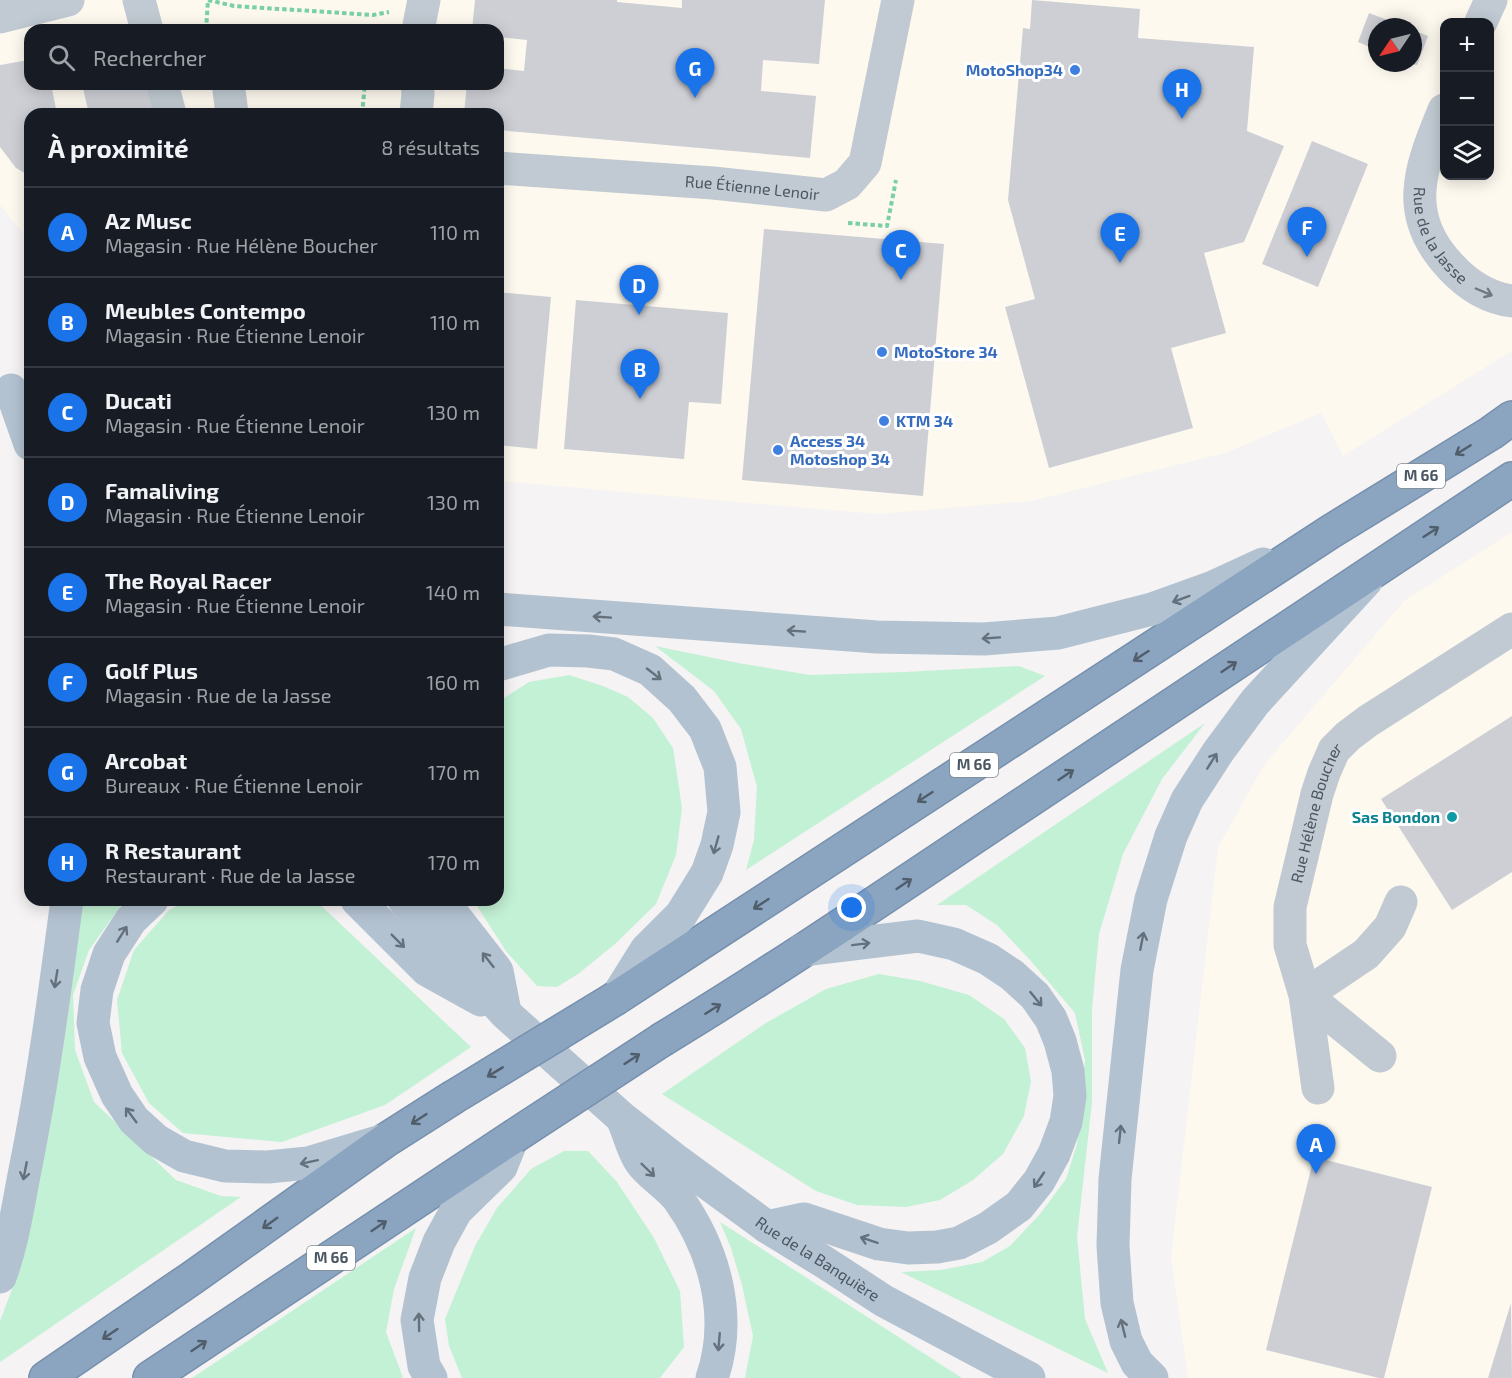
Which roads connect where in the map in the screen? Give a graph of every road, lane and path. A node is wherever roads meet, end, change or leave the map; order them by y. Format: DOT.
graph roads {
  1 [pos="68,0"];
  2 [pos="139,0"];
  3 [pos="424,0"];
  4 [pos="898,0"];
  5 [pos="1491,0"];
  6 [pos="0,17"];
  7 [pos="1483,18"];
  8 [pos="405,21"];
  9 [pos="145,24"];
  10 [pos="206,24"];
  11 [pos="164,90"];
  12 [pos="229,90"];
  13 [pos="364,90"];
  14 [pos="418,90"];
  15 [pos="168,108"];
  16 [pos="231,108"];
  17 [pos="363,108"];
  18 [pos="417,108"];
  19 [pos="1439,123"];
  20 [pos="504,168"];
  21 [pos="1512,301"];
  22 [pos="14,393"];
  23 [pos="1512,418"];
  24 [pos="24,425"];
  25 [pos="1512,479"];
  26 [pos="1330,532"];
  27 [pos="1382,564"];
  28 [pos="504,609"];
  29 [pos="1512,629"];
  30 [pos="504,663"];
  31 [pos="1401,903"];
  32 [pos="66,906"];
  33 [pos="146,906"];
  34 [pos="363,906"];
  35 [pos="409,906"];
  36 [pos="447,906"];
  37 [pos="803,951"];
  38 [pos="1305,995"];
  39 [pos="616,998"];
  40 [pos="506,1014"];
  41 [pos="1380,1056"];
  42 [pos="1318,1088"];
  43 [pos="622,1118"];
  44 [pos="513,1137"];
  45 [pos="386,1140"];
  46 [pos="767,1227"];
  47 [pos="0,1276"];
  48 [pos="45,1378"];
  49 [pos="150,1378"];
  50 [pos="431,1378"];
  51 [pos="712,1378"];
  52 [pos="1029,1378"];
  53 [pos="1152,1378"];
  1 -- 6 [label="street"];
  2 -- 9 [label="street"];
  3 -- 8 [label="street"];
  4 -- 20 [label="street, Rue Étienne Lenoir"];
  5 -- 7 [label="street"];
  8 -- 10 [label="path"];
  11 -- 15 [label="street"];
  12 -- 16 [label="street"];
  13 -- 17 [label="path"];
  14 -- 18 [label="street"];
  19 -- 21 [label="street, Rue de la Jasse, one-way"];
  22 -- 24 [label="main road"];
  23 -- 26 [label="highway, M 66, one-way"];
  27 -- 25 [label="highway, M 66, one-way"];
  26 -- 28 [label="main road, M 66, one-way"];
  26 -- 39 [label="highway, M 66, one-way"];
  37 -- 27 [label="highway, M 66, one-way"];
  53 -- 27 [label="main road, M 66, one-way"];
  29 -- 38 [label="street, Rue Hélène Boucher"];
  30 -- 39 [label="main road, M 66, one-way"];
  31 -- 38 [label="street"];
  32 -- 47 [label="main road, one-way"];
  45 -- 33 [label="main road, M 66, one-way"];
  34 -- 40 [label="main road, one-way"];
  35 -- 40 [label="main road"];
  40 -- 36 [label="main road, one-way"];
  44 -- 37 [label="highway, M 66, one-way, bridge"];
  37 -- 46 [label="main road, M 66, one-way"];
  38 -- 41 [label="street"];
  38 -- 42 [label="street, Rue Hélène Boucher"];
  39 -- 45 [label="highway, M 66, one-way, bridge"];
  40 -- 43 [label="main road, Rue de la Banquière"];
  43 -- 46 [label="main road, Rue de la Banquière"];
  43 -- 51 [label="main road, one-way"];
  49 -- 44 [label="highway, M 66, one-way"];
  50 -- 44 [label="main road, one-way"];
  45 -- 48 [label="highway, M 66, one-way"];
  46 -- 52 [label="main road, Rue de la Banquière"];
}
